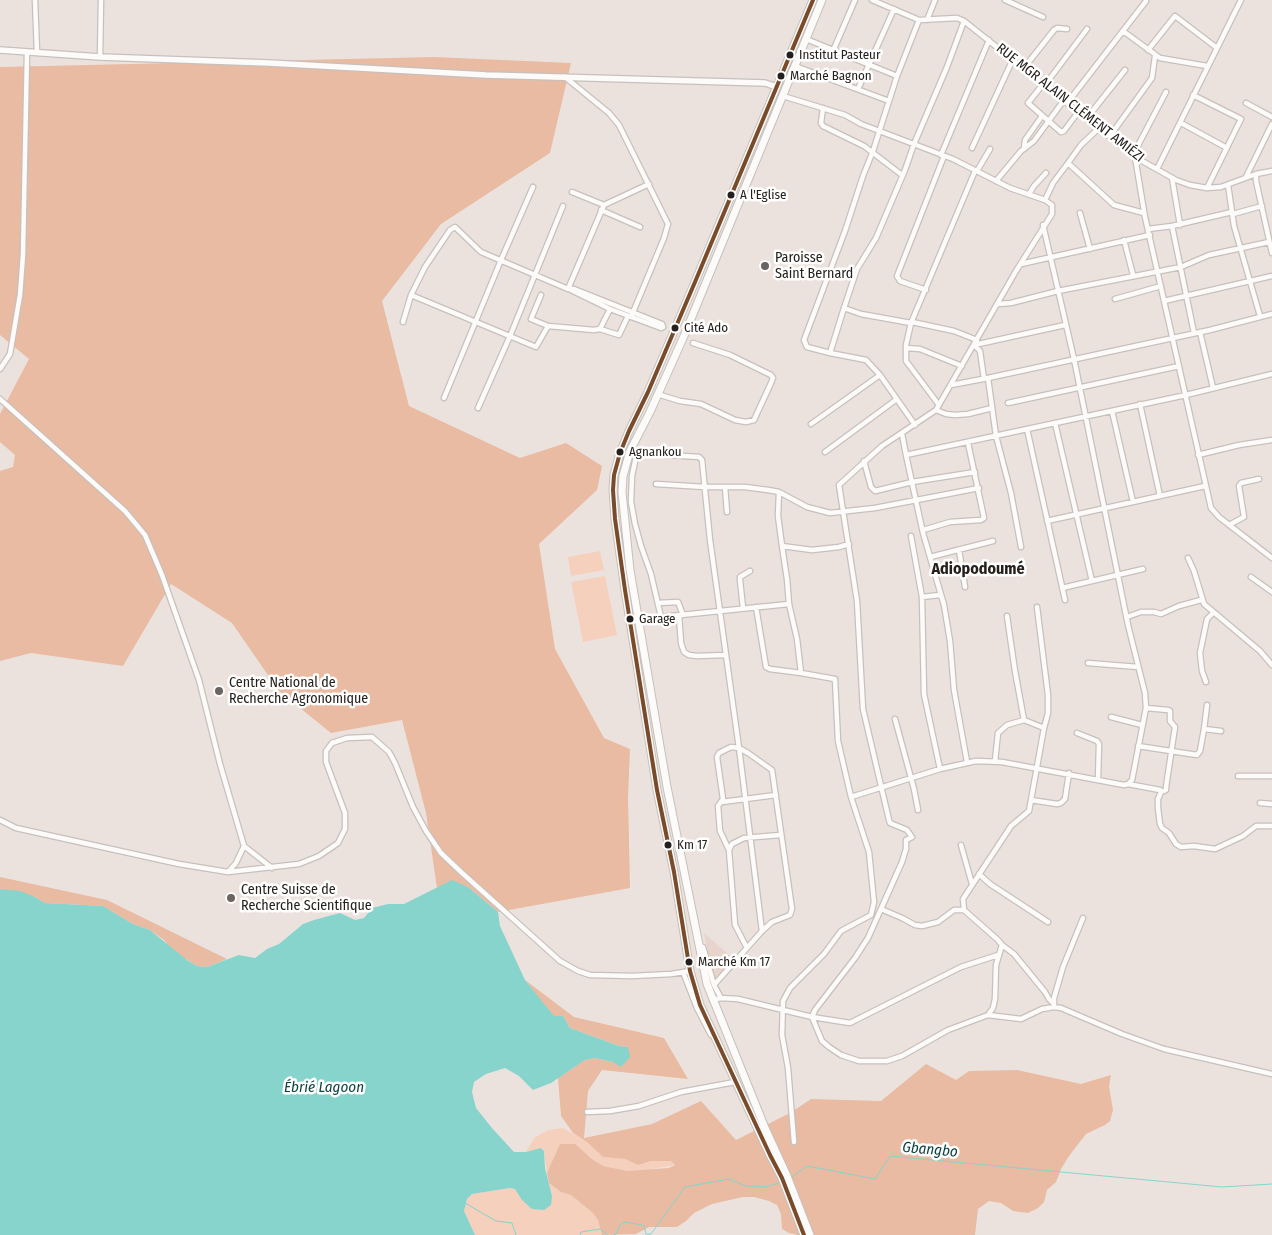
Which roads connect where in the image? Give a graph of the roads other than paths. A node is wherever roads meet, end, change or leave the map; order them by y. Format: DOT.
graph roads {
  1 [pos="35,0"];
  2 [pos="101,0"];
  3 [pos="813,0"];
  4 [pos="822,0"];
  5 [pos="856,0"];
  6 [pos="872,0"];
  7 [pos="935,0"];
  8 [pos="1005,0"];
  9 [pos="1240,0"];
  10 [pos="1146,1"];
  11 [pos="894,9"];
  12 [pos="1043,17"];
  13 [pos="919,20"];
  14 [pos="927,20"];
  15 [pos="964,21"];
  16 [pos="1067,29"];
  17 [pos="1088,29"];
  18 [pos="1123,31"];
  19 [pos="806,39"];
  20 [pos="989,40"];
  21 [pos="1216,48"];
  22 [pos="0,50"];
  23 [pos="1148,50"];
  24 [pos="833,51"];
  25 [pos="27,52"];
  26 [pos="37,52"];
  27 [pos="1154,56"];
  28 [pos="100,57"];
  29 [pos="1013,59"];
  30 [pos="870,65"];
  31 [pos="795,66"];
  32 [pos="1207,66"];
  33 [pos="1024,68"];
  34 [pos="1125,70"];
  35 [pos="897,76"];
  36 [pos="565,77"];
  37 [pos="1044,84"];
  38 [pos="777,87"];
  39 [pos="858,89"];
  40 [pos="1166,92"];
  41 [pos="783,96"];
  42 [pos="1193,96"];
  43 [pos="1066,101"];
  44 [pos="889,102"];
  45 [pos="1246,102"];
  46 [pos="823,108"];
  47 [pos="1079,111"];
  48 [pos="1042,116"];
  49 [pos="1272,117"];
  50 [pos="1087,118"];
  51 [pos="1048,122"];
  52 [pos="1181,123"];
  53 [pos="1272,124"];
  54 [pos="1099,128"];
  55 [pos="879,130"];
  56 [pos="1110,136"];
  57 [pos="914,144"];
  58 [pos="972,148"];
  59 [pos="1226,148"];
  60 [pos="990,149"];
  61 [pos="1024,149"];
  62 [pos="873,151"];
  63 [pos="943,156"];
  64 [pos="1134,156"];
  65 [pos="1068,164"];
  66 [pos="1157,169"];
  67 [pos="1272,170"];
  68 [pos="976,171"];
  69 [pos="1046,173"];
  70 [pos="1256,174"];
  71 [pos="902,175"];
  72 [pos="739,178"];
  73 [pos="1172,178"];
  74 [pos="1246,178"];
  75 [pos="996,181"];
  76 [pos="748,182"];
  77 [pos="649,184"];
  78 [pos="1228,184"];
  79 [pos="533,187"];
  80 [pos="1208,188"];
  81 [pos="572,192"];
  82 [pos="1030,194"];
  83 [pos="1045,200"];
  84 [pos="604,205"];
  85 [pos="563,206"];
  86 [pos="1262,206"];
  87 [pos="601,210"];
  88 [pos="1080,213"];
  89 [pos="1144,213"];
  90 [pos="1232,213"];
  91 [pos="1043,225"];
  92 [pos="1180,225"];
  93 [pos="1172,226"];
  94 [pos="640,227"];
  95 [pos="1149,232"];
  96 [pos="1124,240"];
  97 [pos="1269,242"];
  98 [pos="1240,248"];
  99 [pos="1090,249"];
  100 [pos="1272,252"];
  101 [pos="1051,257"];
  102 [pos="501,260"];
  103 [pos="1021,264"];
  104 [pos="1180,267"];
  105 [pos="1157,272"];
  106 [pos="534,275"];
  107 [pos="1133,275"];
  108 [pos="1272,276"];
  109 [pos="1250,282"];
  110 [pos="1161,286"];
  111 [pos="568,288"];
  112 [pos="926,290"];
  113 [pos="1058,291"];
  114 [pos="411,295"];
  115 [pos="541,295"];
  116 [pos="1186,296"];
  117 [pos="1116,299"];
  118 [pos="1164,301"];
  119 [pos="998,304"];
  120 [pos="844,308"];
  121 [pos="610,309"];
  122 [pos="1272,314"];
  123 [pos="630,315"];
  124 [pos="1260,316"];
  125 [pos="403,322"];
  126 [pos="475,322"];
  127 [pos="912,323"];
  128 [pos="1065,325"];
  129 [pos="548,326"];
  130 [pos="600,329"];
  131 [pos="1197,332"];
  132 [pos="510,336"];
  133 [pos="1173,338"];
  134 [pos="977,340"];
  135 [pos="693,343"];
  136 [pos="974,345"];
  137 [pos="906,348"];
  138 [pos="830,353"];
  139 [pos="1074,359"];
  140 [pos="962,366"];
  141 [pos="1179,366"];
  142 [pos="0,369"];
  143 [pos="1272,374"];
  144 [pos="880,375"];
  145 [pos="986,378"];
  146 [pos="951,384"];
  147 [pos="1079,388"];
  148 [pos="1213,388"];
  149 [pos="657,394"];
  150 [pos="1186,395"];
  151 [pos="444,398"];
  152 [pos="0,399"];
  153 [pos="897,399"];
  154 [pos="1008,403"];
  155 [pos="1140,404"];
  156 [pos="939,405"];
  157 [pos="478,408"];
  158 [pos="992,408"];
  159 [pos="936,410"];
  160 [pos="1112,411"];
  161 [pos="1084,417"];
  162 [pos="1055,423"];
  163 [pos="811,424"];
  164 [pos="915,425"];
  165 [pos="1027,429"];
  166 [pos="902,434"];
  167 [pos="996,436"];
  168 [pos="1272,440"];
  169 [pos="968,443"];
  170 [pos="638,452"];
  171 [pos="825,452"];
  172 [pos="653,454"];
  173 [pos="906,455"];
  174 [pos="1198,455"];
  175 [pos="864,461"];
  176 [pos="975,472"];
  177 [pos="1259,479"];
  178 [pos="912,482"];
  179 [pos="656,484"];
  180 [pos="1205,486"];
  181 [pos="705,487"];
  182 [pos="725,488"];
  183 [pos="979,488"];
  184 [pos="779,492"];
  185 [pos="1160,496"];
  186 [pos="916,500"];
  187 [pos="1133,502"];
  188 [pos="1104,508"];
  189 [pos="727,512"];
  190 [pos="843,512"];
  191 [pos="1075,514"];
  192 [pos="1047,521"];
  193 [pos="1229,525"];
  194 [pos="922,530"];
  195 [pos="911,536"];
  196 [pos="993,541"];
  197 [pos="849,544"];
  198 [pos="782,546"];
  199 [pos="1021,548"];
  200 [pos="958,550"];
  201 [pos="930,557"];
  202 [pos="1188,558"];
  203 [pos="1272,558"];
  204 [pos="1144,570"];
  205 [pos="750,571"];
  206 [pos="1117,574"];
  207 [pos="1251,577"];
  208 [pos="1092,581"];
  209 [pos="965,587"];
  210 [pos="1062,588"];
  211 [pos="1272,592"];
  212 [pos="940,595"];
  213 [pos="922,597"];
  214 [pos="1065,600"];
  215 [pos="1201,600"];
  216 [pos="658,603"];
  217 [pos="789,604"];
  218 [pos="756,607"];
  219 [pos="1037,607"];
  220 [pos="742,608"];
  221 [pos="720,611"];
  222 [pos="1213,613"];
  223 [pos="681,615"];
  224 [pos="1007,616"];
  225 [pos="660,617"];
  226 [pos="1127,617"];
  227 [pos="639,621"];
  228 [pos="630,622"];
  229 [pos="726,655"];
  230 [pos="1088,664"];
  231 [pos="1272,665"];
  232 [pos="1138,667"];
  233 [pos="802,673"];
  234 [pos="1206,682"];
  235 [pos="1207,705"];
  236 [pos="1146,708"];
  237 [pos="1111,717"];
  238 [pos="895,719"];
  239 [pos="1024,720"];
  240 [pos="1142,725"];
  241 [pos="1044,728"];
  242 [pos="1204,729"];
  243 [pos="1221,731"];
  244 [pos="1077,733"];
  245 [pos="1138,746"];
  246 [pos="739,748"];
  247 [pos="1171,752"];
  248 [pos="995,761"];
  249 [pos="967,762"];
  250 [pos="1036,768"];
  251 [pos="940,770"];
  252 [pos="1069,773"];
  253 [pos="1238,776"];
  254 [pos="1272,776"];
  255 [pos="911,778"];
  256 [pos="1098,779"];
  257 [pos="1128,784"];
  258 [pos="882,786"];
  259 [pos="1161,792"];
  260 [pos="776,795"];
  261 [pos="851,796"];
  262 [pos="745,798"];
  263 [pos="1032,800"];
  264 [pos="722,802"];
  265 [pos="1260,803"];
  266 [pos="1272,804"];
  267 [pos="918,810"];
  268 [pos="0,820"];
  269 [pos="1272,826"];
  270 [pos="780,834"];
  271 [pos="750,839"];
  272 [pos="961,844"];
  273 [pos="244,846"];
  274 [pos="728,850"];
  275 [pos="272,868"];
  276 [pos="228,872"];
  277 [pos="979,874"];
  278 [pos="972,884"];
  279 [pos="881,909"];
  280 [pos="964,910"];
  281 [pos="1083,918"];
  282 [pos="1048,922"];
  283 [pos="762,931"];
  284 [pos="1002,945"];
  285 [pos="747,948"];
  286 [pos="998,955"];
  287 [pos="687,972"];
  288 [pos="711,985"];
  289 [pos="694,987"];
  290 [pos="721,998"];
  291 [pos="712,1000"];
  292 [pos="1054,1005"];
  293 [pos="782,1010"];
  294 [pos="988,1015"];
  295 [pos="812,1017"];
  296 [pos="721,1052"];
  297 [pos="1272,1074"];
  298 [pos="735,1082"];
  299 [pos="587,1112"];
  300 [pos="794,1142"];
  301 [pos="785,1177"];
  302 [pos="789,1187"];
  303 [pos="804,1235"];
  304 [pos="810,1235"];
  1 -- 26 [label="street"];
  2 -- 28 [label="street"];
  3 -- 38 [label="main road"];
  4 -- 19 [label="main road"];
  5 -- 24 [label="street"];
  6 -- 11 [label="street"];
  7 -- 14 [label="street"];
  8 -- 12 [label="street"];
  9 -- 21 [label="street"];
  10 -- 18 [label="street"];
  11 -- 13 [label="street"];
  11 -- 30 [label="street"];
  13 -- 14 [label="street"];
  13 -- 35 [label="street"];
  14 -- 15 [label="street"];
  15 -- 20 [label="street, RUE MGR ALAIN CLÉMENT AMIÉZI"];
  15 -- 57 [label="street"];
  16 -- 33 [label="street"];
  17 -- 37 [label="street"];
  18 -- 23 [label="street"];
  18 -- 43 [label="street"];
  19 -- 24 [label="street"];
  19 -- 31 [label="main road"];
  20 -- 29 [label="street, RUE MGR ALAIN CLÉMENT AMIÉZI"];
  20 -- 63 [label="street"];
  21 -- 23 [label="street"];
  21 -- 32 [label="street"];
  22 -- 25 [label="street"];
  23 -- 27 [label="street"];
  24 -- 30 [label="street"];
  25 -- 26 [label="street"];
  25 -- 142 [label="street"];
  26 -- 28 [label="street"];
  27 -- 32 [label="street"];
  27 -- 56 [label="street"];
  28 -- 36 [label="street"];
  29 -- 33 [label="street, RUE MGR ALAIN CLÉMENT AMIÉZI"];
  29 -- 58 [label="street"];
  30 -- 35 [label="street"];
  30 -- 39 [label="street"];
  31 -- 39 [label="street"];
  31 -- 41 [label="main road"];
  32 -- 42 [label="street"];
  33 -- 37 [label="street, RUE MGR ALAIN CLÉMENT AMIÉZI"];
  34 -- 50 [label="street"];
  35 -- 44 [label="street"];
  36 -- 38 [label="street"];
  36 -- 77 [label="street"];
  37 -- 43 [label="street, RUE MGR ALAIN CLÉMENT AMIÉZI"];
  37 -- 48 [label="street"];
  38 -- 72 [label="main road"];
  39 -- 44 [label="street"];
  40 -- 64 [label="street"];
  41 -- 46 [label="street"];
  41 -- 76 [label="main road"];
  42 -- 52 [label="street"];
  42 -- 59 [label="street"];
  43 -- 47 [label="street, RUE MGR ALAIN CLÉMENT AMIÉZI"];
  43 -- 51 [label="street"];
  44 -- 55 [label="street"];
  45 -- 49 [label="street"];
  46 -- 55 [label="street"];
  46 -- 62 [label="street"];
  47 -- 50 [label="street, RUE MGR ALAIN CLÉMENT AMIÉZI"];
  47 -- 51 [label="street"];
  48 -- 51 [label="street"];
  48 -- 61 [label="street"];
  50 -- 54 [label="street, RUE MGR ALAIN CLÉMENT AMIÉZI"];
  51 -- 61 [label="street"];
  52 -- 59 [label="street"];
  52 -- 66 [label="street"];
  53 -- 74 [label="street"];
  54 -- 56 [label="street, RUE MGR ALAIN CLÉMENT AMIÉZI"];
  54 -- 65 [label="street"];
  55 -- 57 [label="street"];
  55 -- 62 [label="street"];
  56 -- 64 [label="street, RUE MGR ALAIN CLÉMENT AMIÉZI"];
  57 -- 63 [label="street"];
  57 -- 71 [label="street"];
  59 -- 80 [label="street"];
  60 -- 68 [label="street"];
  61 -- 75 [label="street"];
  62 -- 71 [label="street"];
  62 -- 138 [label="street"];
  63 -- 68 [label="street"];
  63 -- 112 [label="street"];
  64 -- 66 [label="street, RUE MGR ALAIN CLÉMENT AMIÉZI"];
  64 -- 89 [label="street"];
  65 -- 83 [label="street"];
  65 -- 89 [label="street"];
  66 -- 73 [label="street, RUE MGR ALAIN CLÉMENT AMIÉZI"];
  67 -- 70 [label="street, RUE MGR ALAIN CLÉMENT AMIÉZI"];
  68 -- 75 [label="street"];
  68 -- 112 [label="street"];
  69 -- 82 [label="street"];
  70 -- 74 [label="street, RUE MGR ALAIN CLÉMENT AMIÉZI"];
  70 -- 86 [label="street"];
  71 -- 120 [label="street"];
  72 -- 76 [label="main road"];
  72 -- 228 [label="main road"];
  73 -- 80 [label="street, RUE MGR ALAIN CLÉMENT AMIÉZI"];
  73 -- 92 [label="street"];
  74 -- 78 [label="street, RUE MGR ALAIN CLÉMENT AMIÉZI"];
  75 -- 82 [label="street"];
  76 -- 149 [label="main road"];
  77 -- 84 [label="street"];
  77 -- 123 [label="street"];
  78 -- 80 [label="street, RUE MGR ALAIN CLÉMENT AMIÉZI"];
  78 -- 90 [label="street"];
  79 -- 102 [label="street"];
  81 -- 84 [label="street"];
  82 -- 83 [label="street"];
  83 -- 91 [label="street"];
  84 -- 87 [label="street"];
  85 -- 106 [label="street"];
  86 -- 90 [label="street"];
  86 -- 97 [label="street"];
  87 -- 94 [label="street"];
  87 -- 111 [label="street"];
  88 -- 99 [label="street"];
  89 -- 95 [label="street"];
  90 -- 92 [label="street"];
  90 -- 98 [label="street"];
  91 -- 101 [label="street"];
  91 -- 103 [label="street"];
  92 -- 93 [label="street"];
  93 -- 95 [label="street"];
  93 -- 104 [label="street"];
  95 -- 96 [label="street"];
  95 -- 105 [label="street"];
  96 -- 99 [label="street"];
  96 -- 107 [label="street"];
  97 -- 98 [label="street"];
  97 -- 100 [label="street"];
  98 -- 104 [label="street"];
  98 -- 109 [label="street"];
  99 -- 101 [label="street"];
  101 -- 103 [label="street"];
  101 -- 113 [label="street"];
  102 -- 106 [label="street"];
  102 -- 114 [label="street"];
  102 -- 126 [label="street"];
  103 -- 119 [label="street"];
  104 -- 105 [label="street"];
  104 -- 116 [label="street"];
  105 -- 107 [label="street"];
  105 -- 110 [label="street"];
  106 -- 111 [label="street"];
  106 -- 132 [label="street"];
  107 -- 113 [label="street"];
  108 -- 109 [label="street"];
  109 -- 116 [label="street"];
  109 -- 124 [label="street"];
  110 -- 117 [label="street"];
  110 -- 118 [label="street"];
  111 -- 121 [label="street"];
  111 -- 123 [label="street"];
  112 -- 127 [label="street"];
  113 -- 119 [label="street"];
  113 -- 128 [label="street"];
  114 -- 125 [label="street"];
  114 -- 126 [label="street"];
  115 -- 129 [label="street"];
  116 -- 118 [label="street"];
  116 -- 131 [label="street"];
  118 -- 133 [label="street"];
  119 -- 134 [label="street"];
  120 -- 127 [label="street"];
  120 -- 138 [label="street"];
  121 -- 123 [label="street"];
  121 -- 130 [label="street"];
  122 -- 124 [label="street"];
  123 -- 123 [label="street"];
  123 -- 130 [label="street"];
  124 -- 131 [label="street"];
  126 -- 132 [label="street"];
  126 -- 151 [label="street"];
  127 -- 134 [label="street"];
  127 -- 137 [label="street"];
  128 -- 136 [label="street"];
  128 -- 139 [label="street"];
  129 -- 130 [label="street"];
  129 -- 132 [label="street"];
  131 -- 133 [label="street"];
  131 -- 148 [label="street"];
  132 -- 157 [label="street"];
  133 -- 139 [label="street"];
  133 -- 141 [label="street"];
  134 -- 136 [label="street"];
  135 -- 149 [label="street"];
  136 -- 140 [label="street"];
  136 -- 145 [label="street"];
  137 -- 140 [label="street"];
  137 -- 156 [label="street"];
  138 -- 144 [label="street"];
  139 -- 145 [label="street"];
  139 -- 147 [label="street"];
  140 -- 146 [label="street"];
  141 -- 147 [label="street"];
  141 -- 150 [label="street"];
  143 -- 148 [label="street"];
  144 -- 153 [label="street"];
  144 -- 163 [label="street"];
  145 -- 146 [label="street"];
  145 -- 158 [label="street"];
  146 -- 156 [label="street"];
  147 -- 154 [label="street"];
  147 -- 161 [label="street"];
  148 -- 150 [label="street"];
  149 -- 227 [label="main road"];
  150 -- 155 [label="street"];
  150 -- 174 [label="street"];
  152 -- 273 [label="street"];
  153 -- 164 [label="street"];
  153 -- 171 [label="street"];
  155 -- 160 [label="street"];
  155 -- 185 [label="street"];
  156 -- 159 [label="street"];
  158 -- 159 [label="street"];
  158 -- 167 [label="street"];
  159 -- 164 [label="street"];
  160 -- 161 [label="street"];
  160 -- 187 [label="street"];
  161 -- 162 [label="street"];
  161 -- 188 [label="street"];
  162 -- 165 [label="street"];
  162 -- 191 [label="street"];
  164 -- 166 [label="street"];
  165 -- 167 [label="street"];
  165 -- 192 [label="street"];
  166 -- 173 [label="street"];
  166 -- 175 [label="street"];
  167 -- 169 [label="street"];
  167 -- 199 [label="street"];
  168 -- 174 [label="street"];
  169 -- 173 [label="street"];
  169 -- 176 [label="street"];
  170 -- 216 [label="street"];
  172 -- 181 [label="street"];
  173 -- 178 [label="street"];
  174 -- 180 [label="street"];
  175 -- 178 [label="street"];
  175 -- 190 [label="street"];
  176 -- 178 [label="street"];
  176 -- 183 [label="street"];
  177 -- 193 [label="street"];
  178 -- 186 [label="street"];
  179 -- 181 [label="street"];
  180 -- 185 [label="street"];
  180 -- 193 [label="street"];
  181 -- 182 [label="street"];
  181 -- 221 [label="street"];
  182 -- 184 [label="street"];
  182 -- 189 [label="street"];
  183 -- 186 [label="street"];
  183 -- 194 [label="street"];
  184 -- 190 [label="street"];
  184 -- 198 [label="street"];
  185 -- 187 [label="street"];
  186 -- 190 [label="street"];
  186 -- 194 [label="street"];
  187 -- 188 [label="street"];
  188 -- 191 [label="street"];
  188 -- 206 [label="street"];
  190 -- 197 [label="street"];
  191 -- 192 [label="street"];
  191 -- 208 [label="street"];
  192 -- 210 [label="street"];
  193 -- 203 [label="street"];
  194 -- 201 [label="street"];
  195 -- 213 [label="street"];
  196 -- 200 [label="street"];
  197 -- 198 [label="street"];
  197 -- 258 [label="street"];
  198 -- 217 [label="street"];
  200 -- 201 [label="street"];
  200 -- 209 [label="street"];
  201 -- 212 [label="street"];
  202 -- 215 [label="street"];
  204 -- 206 [label="street"];
  205 -- 220 [label="street"];
  206 -- 208 [label="street"];
  206 -- 226 [label="street"];
  207 -- 211 [label="street"];
  208 -- 210 [label="street"];
  210 -- 214 [label="street"];
  212 -- 213 [label="street"];
  212 -- 249 [label="street"];
  213 -- 251 [label="street"];
  215 -- 222 [label="street"];
  215 -- 226 [label="street"];
  216 -- 223 [label="street"];
  216 -- 225 [label="street"];
  217 -- 218 [label="street"];
  217 -- 233 [label="street"];
  218 -- 220 [label="street"];
  218 -- 233 [label="street"];
  219 -- 241 [label="street"];
  220 -- 221 [label="street"];
  221 -- 223 [label="street"];
  221 -- 229 [label="street"];
  222 -- 231 [label="street"];
  222 -- 234 [label="street"];
  223 -- 225 [label="street"];
  223 -- 229 [label="street"];
  224 -- 239 [label="street"];
  225 -- 227 [label="street"];
  226 -- 232 [label="street"];
  227 -- 228 [label="street"];
  227 -- 288 [label="main road"];
  228 -- 287 [label="main road"];
  229 -- 246 [label="street"];
  230 -- 232 [label="street"];
  232 -- 236 [label="street"];
  233 -- 261 [label="street"];
  235 -- 242 [label="street"];
  236 -- 240 [label="street"];
  236 -- 247 [label="street"];
  237 -- 240 [label="street"];
  238 -- 255 [label="street"];
  239 -- 241 [label="street"];
  239 -- 248 [label="street"];
  240 -- 245 [label="street"];
  241 -- 250 [label="street"];
  242 -- 243 [label="street"];
  242 -- 247 [label="street"];
  244 -- 256 [label="street"];
  245 -- 247 [label="street"];
  245 -- 257 [label="street"];
  246 -- 260 [label="street"];
  246 -- 262 [label="street"];
  246 -- 264 [label="street"];
  247 -- 259 [label="street"];
  248 -- 249 [label="street"];
  248 -- 250 [label="street"];
  249 -- 251 [label="street"];
  250 -- 252 [label="street"];
  250 -- 263 [label="street"];
  251 -- 255 [label="street"];
  252 -- 256 [label="street"];
  252 -- 263 [label="street"];
  253 -- 254 [label="street"];
  255 -- 258 [label="street"];
  255 -- 267 [label="street"];
  256 -- 257 [label="street"];
  257 -- 259 [label="street"];
  258 -- 261 [label="street"];
  258 -- 279 [label="street"];
  259 -- 269 [label="street"];
  260 -- 262 [label="street"];
  260 -- 270 [label="street"];
  261 -- 293 [label="street"];
  262 -- 264 [label="street"];
  262 -- 271 [label="street"];
  263 -- 277 [label="street"];
  264 -- 274 [label="street"];
  265 -- 266 [label="street"];
  268 -- 276 [label="street"];
  270 -- 271 [label="street"];
  270 -- 283 [label="street"];
  271 -- 274 [label="street"];
  271 -- 283 [label="street"];
  272 -- 278 [label="street"];
  273 -- 275 [label="street"];
  273 -- 276 [label="street"];
  274 -- 285 [label="street"];
  275 -- 276 [label="street"];
  275 -- 287 [label="street"];
  277 -- 278 [label="street"];
  277 -- 282 [label="street"];
  278 -- 280 [label="street"];
  279 -- 280 [label="street"];
  279 -- 295 [label="street"];
  280 -- 284 [label="street"];
  281 -- 292 [label="street"];
  283 -- 285 [label="street"];
  284 -- 286 [label="street"];
  284 -- 292 [label="street"];
  285 -- 288 [label="street"];
  286 -- 294 [label="street"];
  286 -- 295 [label="street"];
  287 -- 289 [label="main road"];
  287 -- 296 [label="street"];
  288 -- 289 [label="main road"];
  288 -- 290 [label="street"];
  288 -- 291 [label="main road"];
  289 -- 296 [label="main road"];
  290 -- 291 [label="street"];
  290 -- 293 [label="street"];
  291 -- 301 [label="main road"];
  292 -- 294 [label="street"];
  292 -- 297 [label="street"];
  293 -- 295 [label="street"];
  293 -- 300 [label="street"];
  294 -- 295 [label="street"];
  296 -- 298 [label="main road"];
  298 -- 299 [label="street"];
  298 -- 301 [label="main road"];
  301 -- 302 [label="main road"];
  302 -- 303 [label="main road"];
  302 -- 304 [label="main road"];
}
